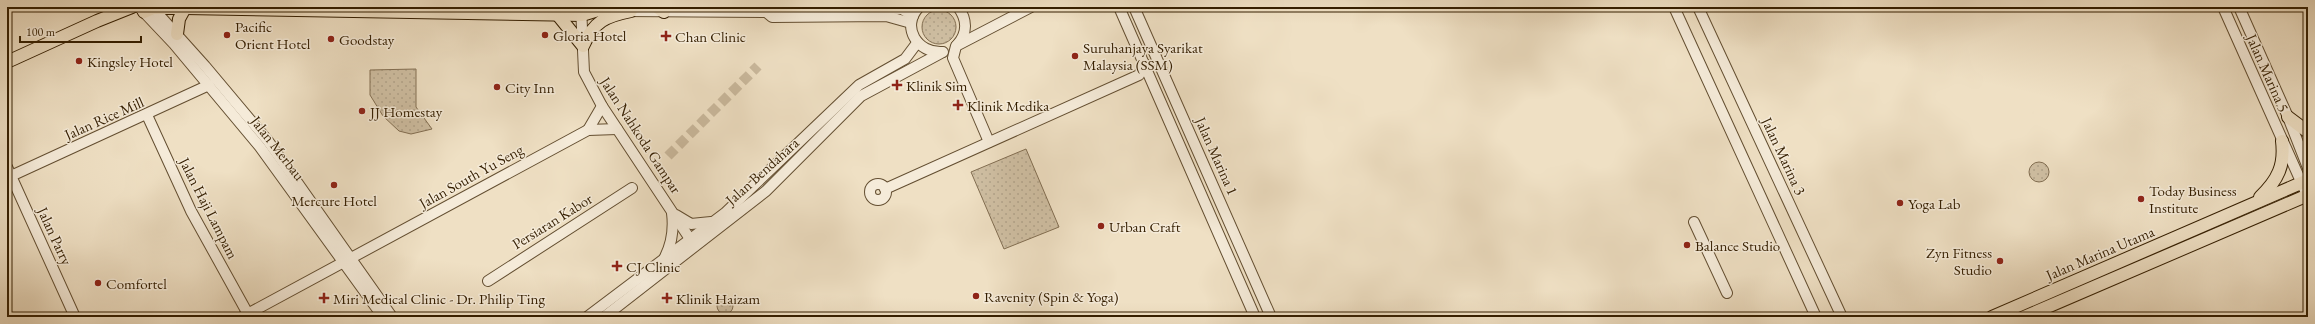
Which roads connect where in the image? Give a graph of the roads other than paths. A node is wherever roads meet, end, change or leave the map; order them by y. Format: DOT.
graph roads {
  1 [pos="108,7"];
  2 [pos="132,7"];
  3 [pos="958,7"];
  4 [pos="1031,7"];
  5 [pos="1119,7"];
  6 [pos="1134,7"];
  7 [pos="1674,7"];
  8 [pos="1698,7"];
  9 [pos="2223,7"];
  10 [pos="2239,7"];
  11 [pos="185,8"];
  12 [pos="264,8"];
  13 [pos="147,9"];
  14 [pos="592,9"];
  15 [pos="661,9"];
  16 [pos="631,11"];
  17 [pos="557,14"];
  18 [pos="914,15"];
  19 [pos="97,21"];
  20 [pos="178,34"];
  21 [pos="917,43"];
  22 [pos="583,46"];
  23 [pos="956,46"];
  24 [pos="941,53"];
  25 [pos="7,62"];
  26 [pos="1145,64"];
  27 [pos="209,85"];
  28 [pos="602,106"];
  29 [pos="147,115"];
  30 [pos="2288,117"];
  31 [pos="617,129"];
  32 [pos="588,130"];
  33 [pos="2308,132"];
  34 [pos="2282,141"];
  35 [pos="989,142"];
  36 [pos="2308,168"];
  37 [pos="9,172"];
  38 [pos="2305,181"];
  39 [pos="632,188"];
  40 [pos="885,189"];
  41 [pos="2308,195"];
  42 [pos="2255,202"];
  43 [pos="672,212"];
  44 [pos="713,222"];
  45 [pos="1694,222"];
  46 [pos="693,243"];
  47 [pos="347,259"];
  48 [pos="663,261"];
  49 [pos="488,281"];
  50 [pos="1726,293"];
  51 [pos="245,315"];
  52 [pos="75,317"];
  53 [pos="382,317"];
  54 [pos="392,317"];
  55 [pos="587,317"];
  56 [pos="604,317"];
  57 [pos="1255,317"];
  58 [pos="1271,317"];
  59 [pos="1816,317"];
  60 [pos="1842,317"];
  61 [pos="1992,317"];
  62 [pos="2024,317"];
  1 -- 19 [label="main road"];
  2 -- 19 [label="main road"];
  3 -- 23 [label="street"];
  4 -- 23 [label="street"];
  5 -- 26 [label="street, Jalan Marina 1"];
  6 -- 58 [label="street, Jalan Marina 1"];
  7 -- 59 [label="street"];
  8 -- 60 [label="street, Jalan Marina 3"];
  9 -- 34 [label="street, Jalan Marina 5"];
  10 -- 30 [label="street, Jalan Marina 5"];
  11 -- 12 [label="main road"];
  11 -- 13 [label="main road"];
  11 -- 20 [label="main road"];
  12 -- 17 [label="main road"];
  13 -- 20 [label="street, Jalan Merbau"];
  13 -- 27 [label="street, Jalan Merbau"];
  14 -- 16 [label="street"];
  14 -- 17 [label="main road"];
  14 -- 22 [label="street, Jalan Nahkoda Gampar"];
  15 -- 16 [label="street"];
  15 -- 18 [label="street"];
  16 -- 22 [label="main road"];
  17 -- 22 [label="main road"];
  18 -- 21 [label="street"];
  19 -- 25 [label="main road"];
  20 -- 47 [label="street, Jalan Merbau"];
  21 -- 24 [label="street"];
  21 -- 44 [label="street, Jalan Bendahara"];
  22 -- 28 [label="street, Jalan Nahkoda Gampar"];
  23 -- 24 [label="street, Jalan Bendahara"];
  23 -- 35 [label="street"];
  24 -- 46 [label="street, Jalan Bendahara"];
  26 -- 35 [label="street"];
  26 -- 57 [label="street, Jalan Marina 1"];
  27 -- 29 [label="street, Jalan Rice Mill"];
  27 -- 47 [label="street, Jalan Merbau"];
  28 -- 31 [label="street, Jalan Nahkoda Gampar"];
  28 -- 32 [label="street"];
  29 -- 37 [label="street, Jalan Rice Mill"];
  29 -- 51 [label="street, Jalan Haji Lampam"];
  30 -- 33 [label="main road"];
  30 -- 36 [label="street, Jalan Marina 5"];
  31 -- 32 [label="street, Jalan South Yu Seng"];
  31 -- 43 [label="street, Jalan Nahkoda Gampar"];
  32 -- 47 [label="street, Jalan South Yu Seng"];
  34 -- 38 [label="street, Jalan Marina 5"];
  34 -- 42 [label="main road"];
  35 -- 40 [label="street"];
  37 -- 52 [label="street, Jalan Parry"];
  38 -- 41 [label="street, Jalan Marina 5"];
  38 -- 42 [label="main road, Jalan Marina Utama"];
  39 -- 49 [label="street, Persiaran Kabor"];
  41 -- 62 [label="main road, Jalan Marina Utama"];
  42 -- 61 [label="main road, Jalan Marina Utama"];
  43 -- 44 [label="street"];
  43 -- 46 [label="street, Jalan Nahkoda Gampar"];
  43 -- 48 [label="street"];
  44 -- 46 [label="street, Jalan Bendahara"];
  45 -- 50 [label="street"];
  46 -- 48 [label="street, Jalan Bendahara"];
  46 -- 56 [label="street, Jalan Bendahara"];
  47 -- 51 [label="street, Jalan South Yu Seng"];
  47 -- 53 [label="street, Jalan Merbau"];
  47 -- 54 [label="street, Jalan Merbau"];
  48 -- 55 [label="street, Jalan Bendahara"];
}
